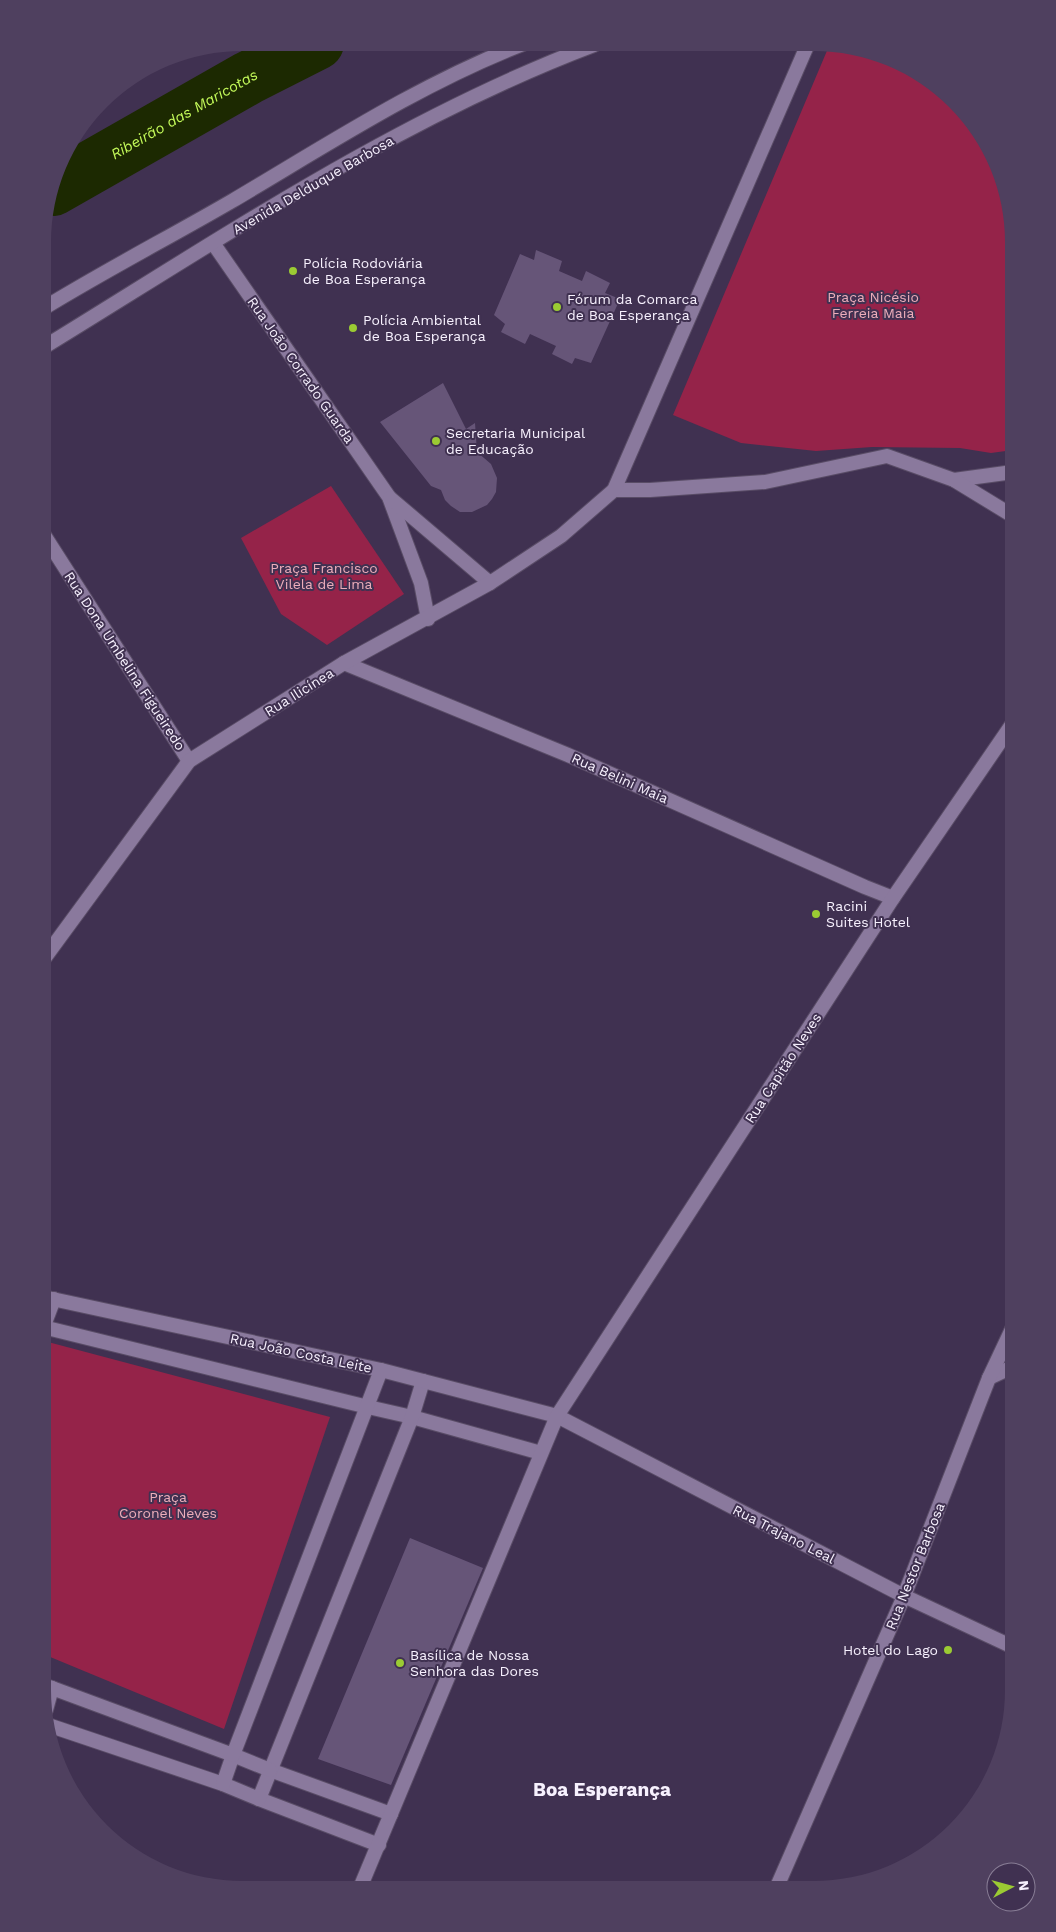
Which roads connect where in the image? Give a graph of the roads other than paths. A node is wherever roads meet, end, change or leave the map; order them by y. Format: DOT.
graph roads {
  1 [pos="505,51"];
  2 [pos="580,51"];
  3 [pos="805,51"];
  4 [pos="213,244"];
  5 [pos="51,304"];
  6 [pos="51,343"];
  7 [pos="1005,473"];
  8 [pos="954,480"];
  9 [pos="614,490"];
  10 [pos="389,497"];
  11 [pos="1005,511"];
  12 [pos="51,546"];
  13 [pos="490,583"];
  14 [pos="428,619"];
  15 [pos="344,664"];
  16 [pos="1005,735"];
  17 [pos="189,762"];
  18 [pos="893,898"];
  19 [pos="51,949"];
  20 [pos="51,1299"];
  21 [pos="51,1330"];
  22 [pos="1005,1344"];
  23 [pos="381,1370"];
  24 [pos="1005,1370"];
  25 [pos="989,1378"];
  26 [pos="423,1381"];
  27 [pos="368,1407"];
  28 [pos="557,1416"];
  29 [pos="412,1417"];
  30 [pos="542,1453"];
  31 [pos="904,1596"];
  32 [pos="1005,1643"];
  33 [pos="51,1688"];
  34 [pos="55,1727"];
  35 [pos="233,1756"];
  36 [pos="270,1770"];
  37 [pos="223,1784"];
  38 [pos="259,1799"];
  39 [pos="391,1814"];
  40 [pos="378,1845"];
  41 [pos="363,1881"];
  42 [pos="779,1881"];
  1 -- 5 [label="street, Avenida Delduque Barbosa"];
  2 -- 4 [label="street, Avenida Delduque Barbosa"];
  3 -- 9 [label="street"];
  4 -- 6 [label="street, Avenida Delduque Barbosa"];
  4 -- 10 [label="street, Rua João Corrado Guarda"];
  7 -- 8 [label="street"];
  8 -- 9 [label="street"];
  8 -- 11 [label="street"];
  9 -- 13 [label="street, Rua Ilicínea"];
  10 -- 13 [label="street, Rua João Corrado Guarda"];
  10 -- 14 [label="street, Rua João Corrado Guarda"];
  12 -- 17 [label="street, Rua Dona Umbelina Figueiredo"];
  13 -- 14 [label="street, Rua Ilicínea"];
  14 -- 15 [label="street, Rua Ilicínea"];
  15 -- 17 [label="street, Rua Ilicínea"];
  15 -- 18 [label="street, Rua Belini Maia"];
  16 -- 18 [label="street, Rua Capitão Neves"];
  17 -- 19 [label="street, Rua Ilicínea"];
  18 -- 28 [label="street, Rua Capitão Neves"];
  20 -- 23 [label="street, Rua João Costa Leite"];
  21 -- 27 [label="street"];
  22 -- 25 [label="street, Rua Nestor Barbosa"];
  23 -- 26 [label="street, Rua João Costa Leite"];
  23 -- 27 [label="street"];
  24 -- 25 [label="street"];
  25 -- 31 [label="street, Rua Nestor Barbosa"];
  26 -- 28 [label="street, Rua João Costa Leite"];
  26 -- 29 [label="street"];
  27 -- 29 [label="street"];
  27 -- 35 [label="street"];
  28 -- 30 [label="street"];
  28 -- 31 [label="street, Rua Trajano Leal"];
  29 -- 30 [label="street"];
  29 -- 36 [label="street"];
  30 -- 39 [label="street"];
  31 -- 32 [label="street, Rua Trajano Leal"];
  31 -- 42 [label="street, Rua Nestor Barbosa"];
  33 -- 35 [label="street"];
  34 -- 37 [label="street"];
  35 -- 36 [label="street"];
  35 -- 37 [label="street"];
  36 -- 38 [label="street"];
  36 -- 39 [label="street"];
  37 -- 38 [label="street"];
  38 -- 40 [label="street"];
  39 -- 40 [label="street"];
  40 -- 41 [label="street"];
}
